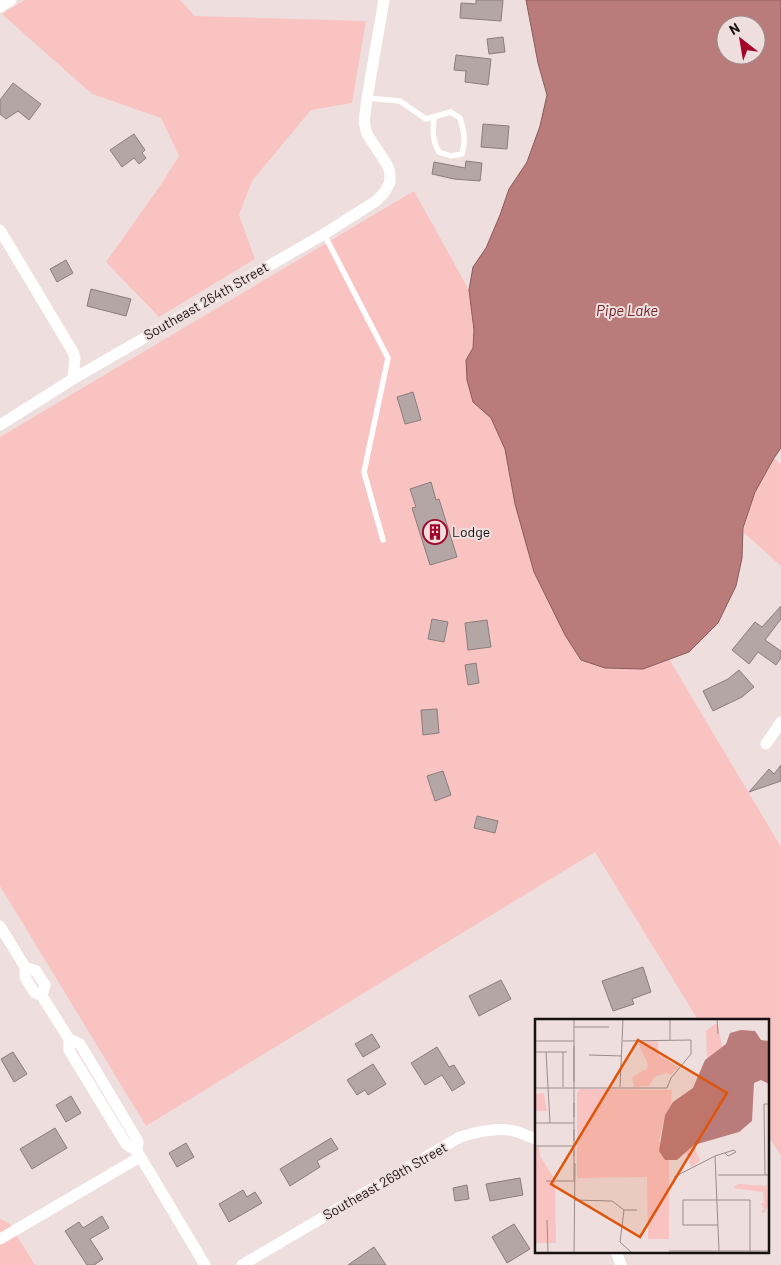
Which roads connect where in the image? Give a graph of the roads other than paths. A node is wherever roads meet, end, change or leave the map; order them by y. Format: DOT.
graph roads {
  1 [pos="11,0"];
  2 [pos="384,0"];
  3 [pos="0,7"];
  4 [pos="367,98"];
  5 [pos="434,117"];
  6 [pos="0,230"];
  7 [pos="324,234"];
  8 [pos="73,379"];
  9 [pos="0,425"];
  10 [pos="384,540"];
  11 [pos="781,722"];
  12 [pos="766,744"];
  13 [pos="1,929"];
  14 [pos="535,1140"];
  15 [pos="139,1154"];
  16 [pos="0,1239"];
  17 [pos="616,1252"];
  18 [pos="205,1265"];
  19 [pos="242,1265"];
  20 [pos="622,1265"];
  1 -- 3 [label="street"];
  2 -- 4 [label="street"];
  4 -- 5 [label="lane"];
  4 -- 7 [label="street, Southeast 264th Street"];
  5 -- 5 [label="lane"];
  6 -- 8 [label="street"];
  7 -- 8 [label="street, Southeast 264th Street"];
  7 -- 10 [label="lane"];
  8 -- 9 [label="street, Southeast 264th Street"];
  11 -- 12 [label="street"];
  13 -- 15 [label="street"];
  14 -- 19 [label="street, Southeast 269th Street"];
  15 -- 16 [label="street"];
  15 -- 18 [label="street"];
  17 -- 20 [label="street"];
}
